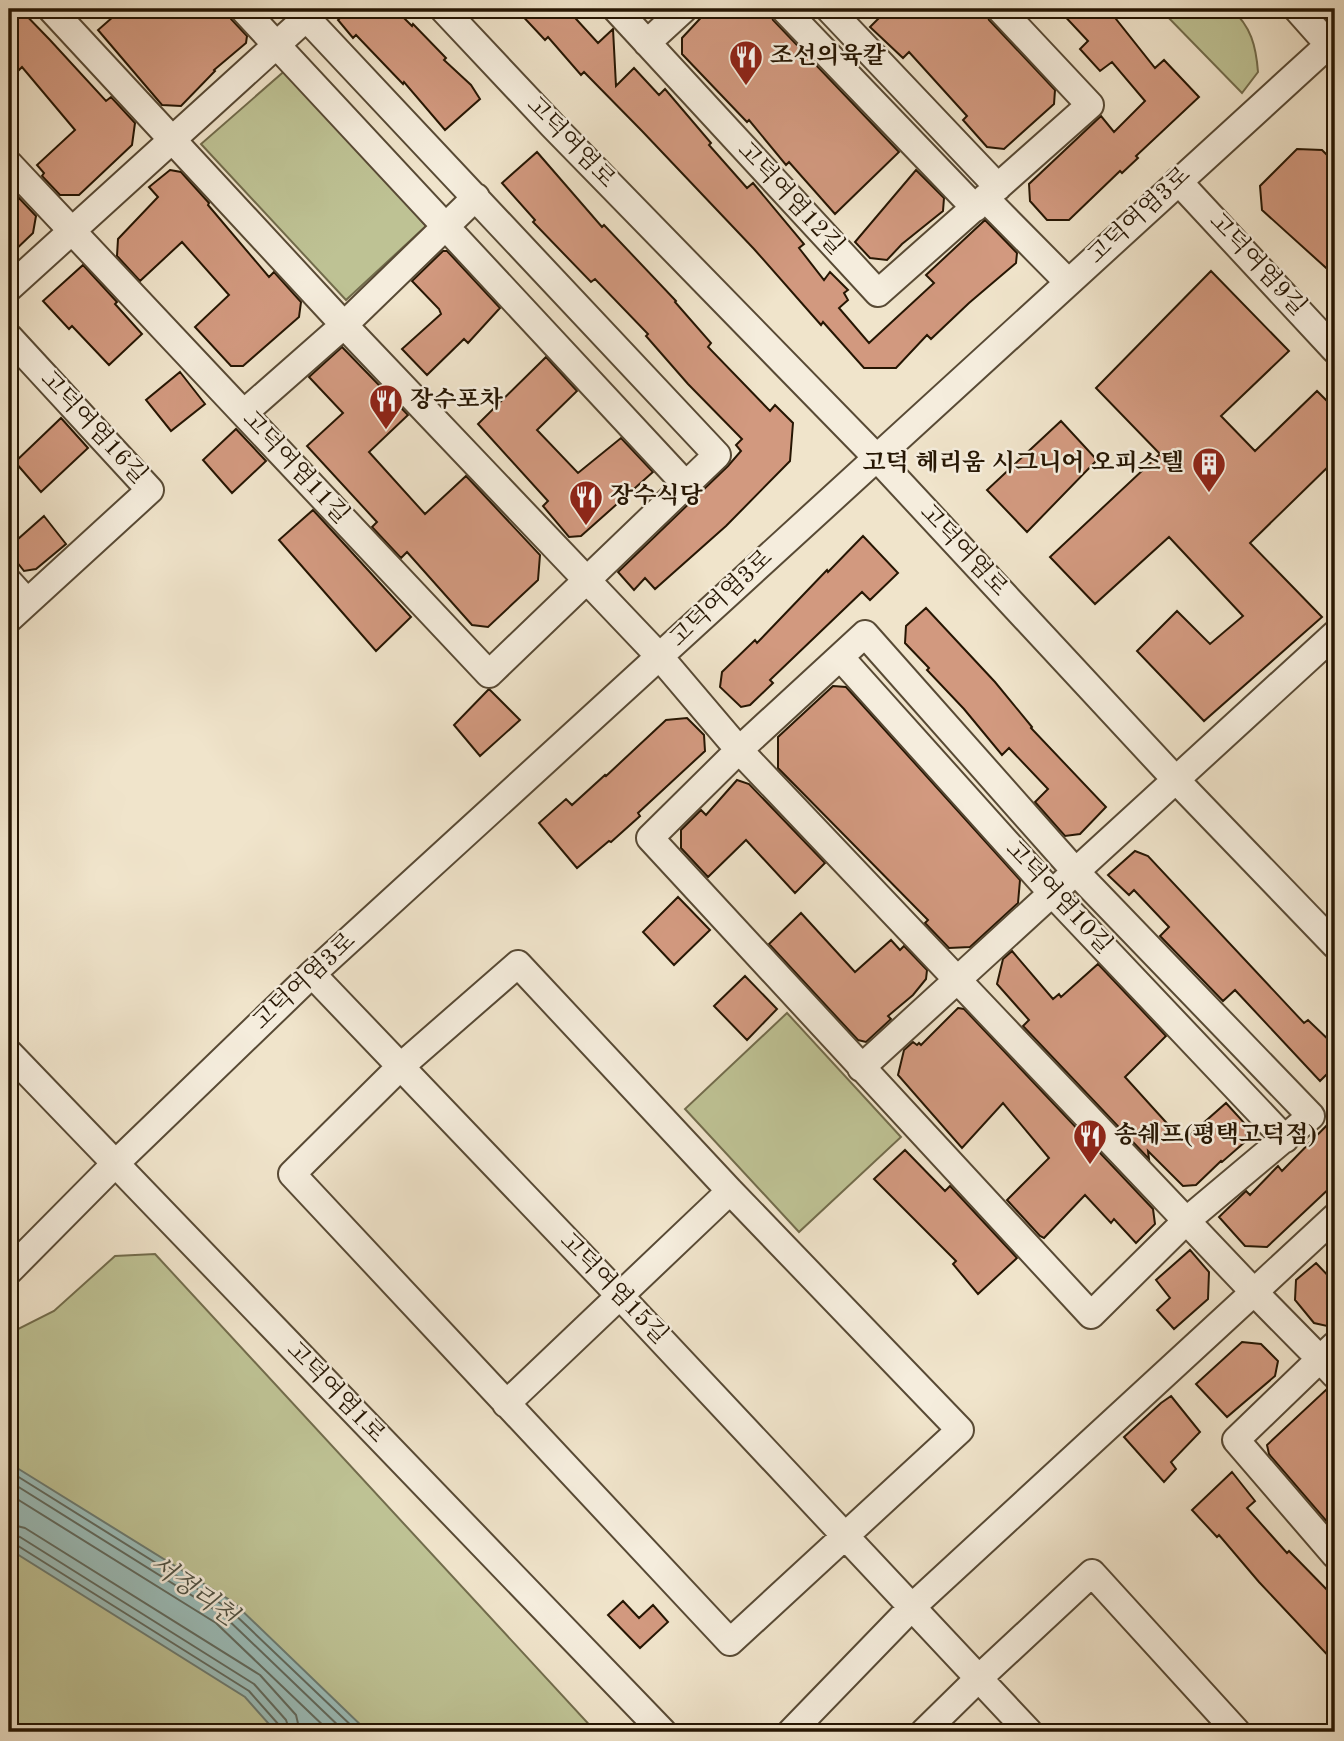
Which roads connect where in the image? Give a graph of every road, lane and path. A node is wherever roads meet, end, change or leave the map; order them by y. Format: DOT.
graph roads {
  1 [pos="51,9"];
  2 [pos="243,9"];
  3 [pos="443,9"];
  4 [pos="616,9"];
  5 [pos="684,9"];
  6 [pos="784,9"];
  7 [pos="829,9"];
  8 [pos="1000,9"];
  9 [pos="1297,9"];
  10 [pos="307,12"];
  11 [pos="647,43"];
  12 [pos="276,46"];
  13 [pos="1334,47"];
  14 [pos="174,139"];
  15 [pos="9,164"];
  16 [pos="1178,181"];
  17 [pos="476,197"];
  18 [pos="986,197"];
  19 [pos="445,227"];
  20 [pos="72,231"];
  21 [pos="1068,282"];
  22 [pos="9,288"];
  23 [pos="344,325"];
  24 [pos="9,337"];
  25 [pos="1335,350"];
  26 [pos="244,413"];
  27 [pos="876,457"];
  28 [pos="687,485"];
  29 [pos="587,580"];
  30 [pos="9,582"];
  31 [pos="18,610"];
  32 [pos="1335,634"];
  33 [pos="660,657"];
  34 [pos="841,658"];
  35 [pos="739,750"];
  36 [pos="1176,780"];
  37 [pos="1076,872"];
  38 [pos="1052,893"];
  39 [pos="1335,945"];
  40 [pos="312,974"];
  41 [pos="958,979"];
  42 [pos="9,1053"];
  43 [pos="400,1067"];
  44 [pos="861,1068"];
  45 [pos="1285,1139"];
  46 [pos="115,1164"];
  47 [pos="730,1191"];
  48 [pos="1335,1216"];
  49 [pos="1186,1222"];
  50 [pos="9,1271"];
  51 [pos="1254,1292"];
  52 [pos="620,1296"];
  53 [pos="1330,1360"];
  54 [pos="506,1404"];
  55 [pos="846,1536"];
  56 [pos="1335,1556"];
  57 [pos="912,1606"];
  58 [pos="978,1679"];
  59 [pos="663,1732"];
  60 [pos="791,1732"];
  61 [pos="925,1732"];
  62 [pos="1029,1732"];
  63 [pos="1237,1732"];
  1 -- 14 [label="street"];
  2 -- 12 [label="street"];
  3 -- 27 [label="street, 고덕여염로"];
  4 -- 11 [label="street, 고덕여염12길"];
  5 -- 11 [label="street"];
  6 -- 18 [label="street"];
  7 -- 18 [label="street"];
  8 -- 18 [label="street, 고덕여염12길"];
  9 -- 13 [label="street"];
  10 -- 12 [label="street"];
  10 -- 17 [label="street"];
  11 -- 18 [label="street, 고덕여염12길"];
  12 -- 14 [label="street"];
  12 -- 19 [label="street"];
  13 -- 16 [label="street, 고덕여염3로"];
  14 -- 20 [label="street"];
  14 -- 23 [label="street"];
  15 -- 20 [label="street, 고덕여염11길"];
  16 -- 21 [label="street, 고덕여염3로"];
  16 -- 25 [label="street, 고덕여염9길"];
  17 -- 19 [label="street"];
  17 -- 28 [label="street, 고덕여염11길"];
  18 -- 21 [label="street"];
  19 -- 23 [label="street"];
  19 -- 28 [label="street"];
  20 -- 22 [label="street"];
  20 -- 26 [label="street, 고덕여염11길"];
  21 -- 27 [label="street, 고덕여염3로"];
  23 -- 26 [label="street"];
  23 -- 29 [label="street"];
  24 -- 31 [label="street, 고덕여염16길"];
  26 -- 29 [label="street, 고덕여염11길"];
  27 -- 33 [label="street, 고덕여염3로"];
  27 -- 36 [label="street, 고덕여염로"];
  28 -- 29 [label="street, 고덕여염11길"];
  29 -- 33 [label="street"];
  30 -- 31 [label="street, 고덕여염16길"];
  32 -- 36 [label="street"];
  33 -- 35 [label="street"];
  33 -- 40 [label="street, 고덕여염3로"];
  34 -- 35 [label="street"];
  34 -- 37 [label="street"];
  34 -- 38 [label="street, 고덕여염10길"];
  35 -- 41 [label="street"];
  35 -- 44 [label="street"];
  36 -- 37 [label="street"];
  36 -- 39 [label="street, 고덕여염로"];
  37 -- 38 [label="street"];
  37 -- 45 [label="street"];
  38 -- 41 [label="street"];
  38 -- 45 [label="street, 고덕여염10길"];
  40 -- 43 [label="street, 고덕여염15길"];
  40 -- 46 [label="street, 고덕여염3로"];
  41 -- 44 [label="street"];
  41 -- 49 [label="street"];
  42 -- 46 [label="street, 고덕여염1로"];
  43 -- 47 [label="street"];
  43 -- 52 [label="street, 고덕여염15길"];
  43 -- 54 [label="street"];
  44 -- 49 [label="street"];
  45 -- 49 [label="street"];
  46 -- 50 [label="street, 고덕여염3로"];
  46 -- 59 [label="street, 고덕여염1로"];
  47 -- 52 [label="street"];
  47 -- 55 [label="street"];
  48 -- 51 [label="street"];
  49 -- 51 [label="street"];
  51 -- 53 [label="street"];
  51 -- 57 [label="street"];
  52 -- 54 [label="street"];
  52 -- 55 [label="street, 고덕여염15길"];
  53 -- 56 [label="street"];
  54 -- 55 [label="street"];
  55 -- 57 [label="street, 고덕여염15길"];
  57 -- 58 [label="street, 고덕여염15길"];
  57 -- 60 [label="street"];
  58 -- 61 [label="street"];
  58 -- 62 [label="street, 고덕여염15길"];
  58 -- 63 [label="street"];
}
